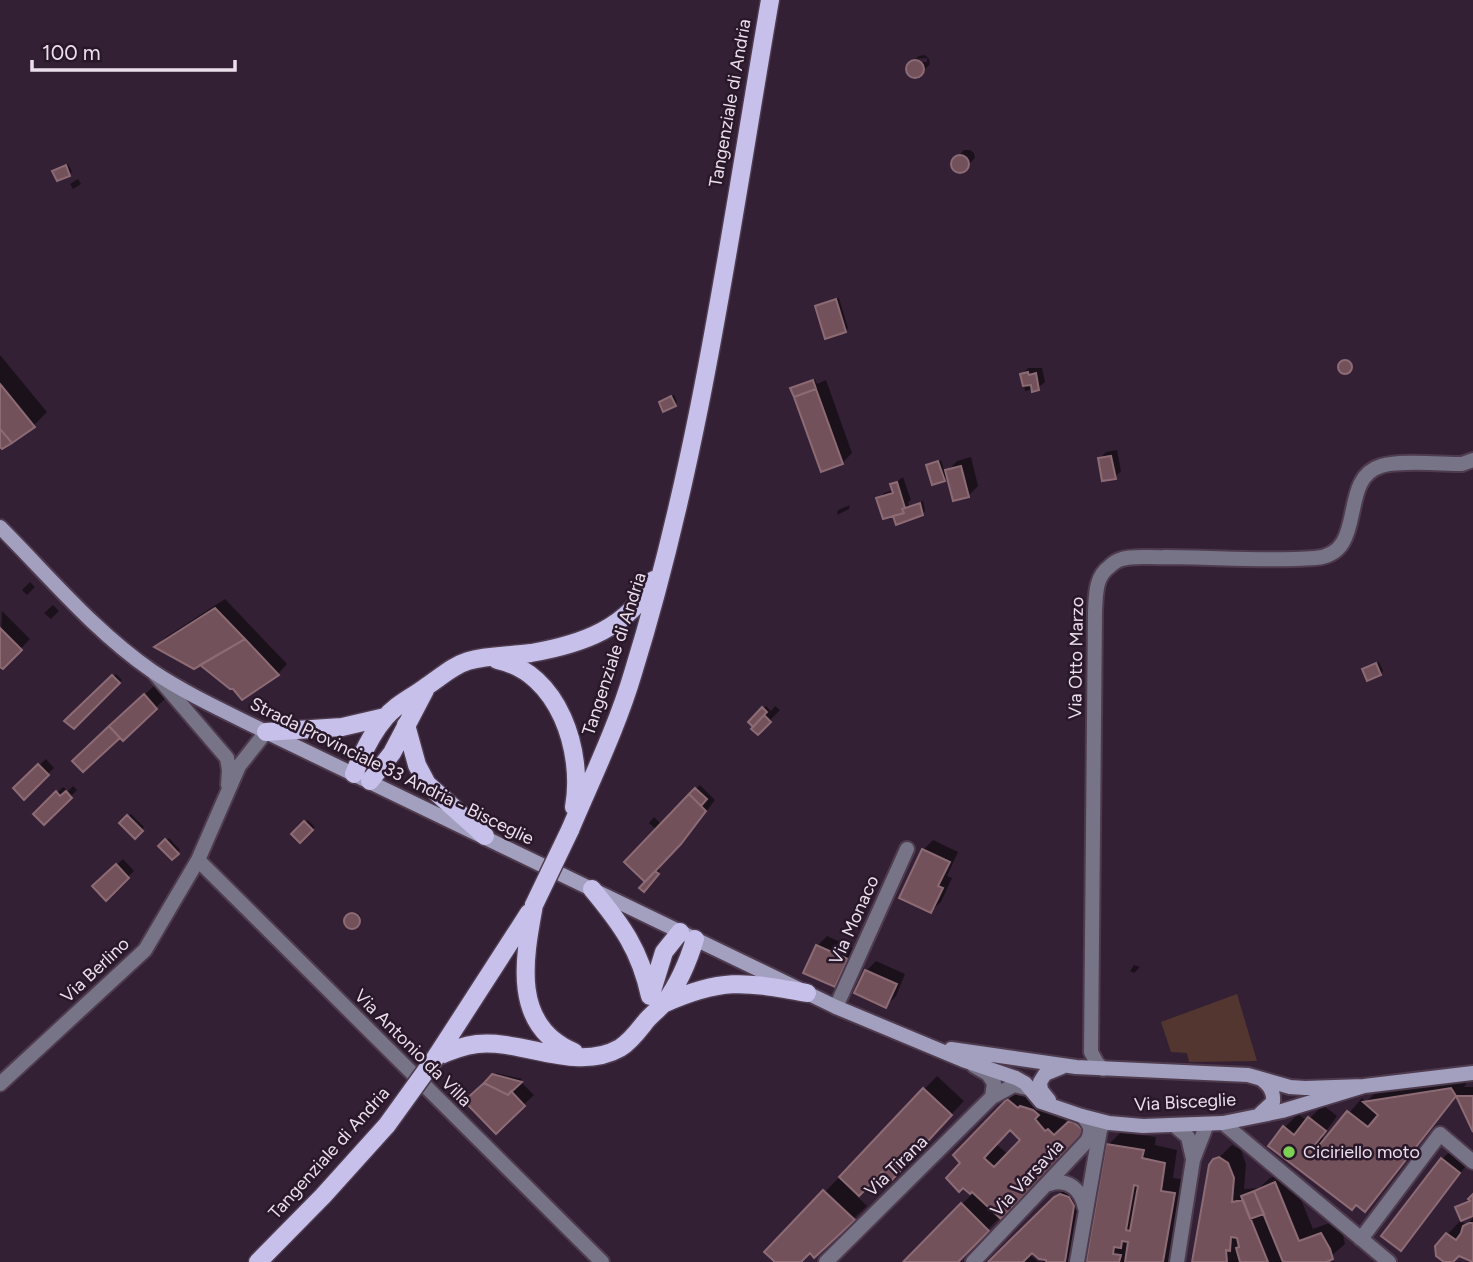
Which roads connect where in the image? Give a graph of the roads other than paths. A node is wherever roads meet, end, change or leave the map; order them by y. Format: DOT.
graph roads {
  1 [pos="770,0"];
  2 [pos="1473,460"];
  3 [pos="3,535"];
  4 [pos="672,538"];
  5 [pos="487,658"];
  6 [pos="152,671"];
  7 [pos="426,687"];
  8 [pos="385,717"];
  9 [pos="406,725"];
  10 [pos="266,732"];
  11 [pos="362,777"];
  12 [pos="228,789"];
  13 [pos="570,830"];
  14 [pos="485,836"];
  15 [pos="907,849"];
  16 [pos="198,860"];
  17 [pos="592,889"];
  18 [pos="534,905"];
  19 [pos="687,936"];
  20 [pos="807,993"];
  21 [pos="657,1000"];
  22 [pos="836,1007"];
  23 [pos="939,1048"];
  24 [pos="1091,1052"];
  25 [pos="586,1056"];
  26 [pos="436,1057"];
  27 [pos="963,1060"];
  28 [pos="1071,1066"];
  29 [pos="1103,1069"];
  30 [pos="1473,1073"];
  31 [pos="1256,1077"];
  32 [pos="0,1084"];
  33 [pos="1364,1086"];
  34 [pos="1031,1089"];
  35 [pos="992,1097"];
  36 [pos="1060,1109"];
  37 [pos="1082,1116"];
  38 [pos="1254,1117"];
  39 [pos="1109,1123"];
  40 [pos="1223,1123"];
  41 [pos="1207,1124"];
  42 [pos="1175,1126"];
  43 [pos="1249,1145"];
  44 [pos="1193,1160"];
  45 [pos="1473,1162"];
  46 [pos="1049,1184"];
  47 [pos="1086,1209"];
  48 [pos="1361,1239"];
  49 [pos="258,1262"];
  50 [pos="602,1262"];
  51 [pos="826,1262"];
  52 [pos="973,1262"];
  53 [pos="1077,1262"];
  54 [pos="1177,1262"];
  55 [pos="1389,1262"];
  1 -- 4 [label="main road, Tangenziale di Andria"];
  2 -- 24 [label="street, Via Otto Marzo"];
  3 -- 6 [label="main road, Strada Provinciale 33 Andria - Bisceglie"];
  4 -- 5 [label="main road"];
  4 -- 13 [label="main road, Tangenziale di Andria"];
  5 -- 7 [label="main road"];
  5 -- 13 [label="main road"];
  6 -- 10 [label="main road, Strada Provinciale 33 Andria - Bisceglie"];
  6 -- 12 [label="street, Via Berlino"];
  7 -- 8 [label="main road"];
  7 -- 9 [label="main road"];
  8 -- 10 [label="main road"];
  8 -- 11 [label="main road"];
  9 -- 11 [label="main road"];
  9 -- 14 [label="main road"];
  10 -- 11 [label="main road, Strada Provinciale 33 Andria - Bisceglie"];
  10 -- 12 [label="street, Via Berlino"];
  11 -- 14 [label="main road, Strada Provinciale 33 Andria - Bisceglie"];
  12 -- 16 [label="street, Via Berlino"];
  13 -- 18 [label="main road, Tangenziale di Andria, bridge"];
  14 -- 17 [label="main road, Strada Provinciale 33 Andria - Bisceglie"];
  15 -- 22 [label="street, Via Monaco"];
  16 -- 32 [label="street, Via Berlino"];
  16 -- 50 [label="street, Via Antonio da Villa"];
  17 -- 19 [label="main road, Strada Provinciale 33 Andria - Bisceglie"];
  17 -- 21 [label="main road"];
  18 -- 25 [label="main road"];
  18 -- 26 [label="main road, Tangenziale di Andria"];
  19 -- 20 [label="main road, Strada Provinciale 33 Andria - Bisceglie"];
  19 -- 21 [label="main road"];
  19 -- 21 [label="main road"];
  20 -- 21 [label="main road"];
  20 -- 22 [label="main road, Via Bisceglie"];
  21 -- 25 [label="main road"];
  22 -- 23 [label="main road, Via Bisceglie"];
  23 -- 27 [label="main road, Via Bisceglie"];
  23 -- 28 [label="main road, Via Bisceglie"];
  24 -- 28 [label="street"];
  24 -- 29 [label="street"];
  25 -- 26 [label="main road"];
  26 -- 49 [label="main road, Tangenziale di Andria, bridge"];
  27 -- 34 [label="main road, Via Bisceglie"];
  27 -- 35 [label="street"];
  28 -- 29 [label="main road, Via Bisceglie"];
  28 -- 36 [label="main road"];
  29 -- 31 [label="main road, Via Bisceglie"];
  30 -- 33 [label="main road, Via Bisceglie"];
  31 -- 33 [label="main road, Via Bisceglie"];
  31 -- 38 [label="main road"];
  33 -- 38 [label="main road, Via Bisceglie"];
  34 -- 35 [label="street, Via Tirana"];
  34 -- 36 [label="main road, Via Bisceglie"];
  35 -- 51 [label="street, Via Tirana"];
  36 -- 37 [label="main road, Via Bisceglie"];
  37 -- 39 [label="main road, Via Bisceglie"];
  37 -- 46 [label="street, Via Varsavia"];
  38 -- 40 [label="main road, Via Bisceglie"];
  38 -- 43 [label="street"];
  39 -- 42 [label="main road, Via Bisceglie"];
  39 -- 47 [label="street"];
  40 -- 41 [label="main road, Via Bisceglie"];
  40 -- 43 [label="street"];
  41 -- 42 [label="main road, Via Bisceglie"];
  41 -- 44 [label="street"];
  42 -- 44 [label="street"];
  43 -- 48 [label="street"];
  44 -- 54 [label="street"];
  45 -- 48 [label="street"];
  46 -- 47 [label="street"];
  46 -- 52 [label="street, Via Varsavia"];
  47 -- 53 [label="street"];
  48 -- 55 [label="street"];
}
